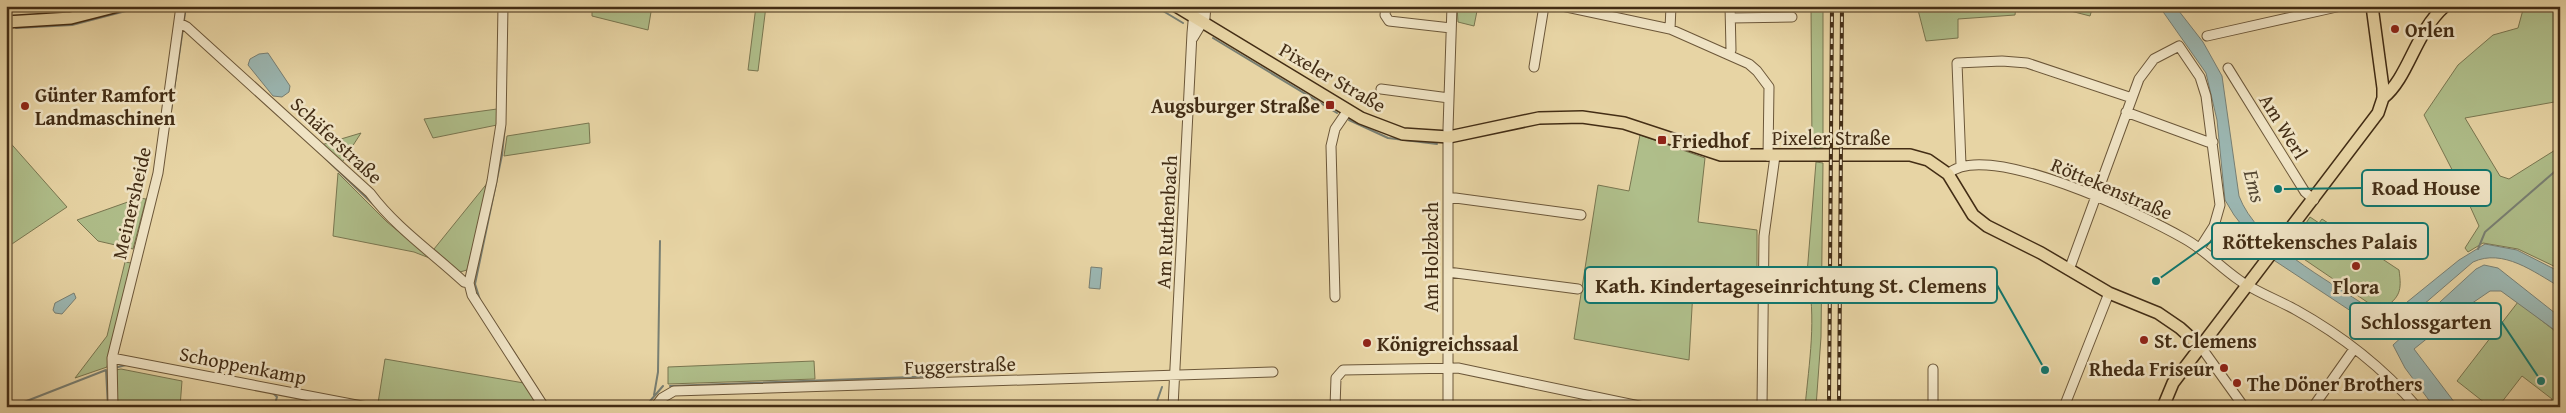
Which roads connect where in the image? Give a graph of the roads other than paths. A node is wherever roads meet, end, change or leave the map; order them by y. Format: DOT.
graph roads {
  1 [pos="118,6"];
  2 [pos="181,6"];
  3 [pos="503,6"];
  4 [pos="1176,6"];
  5 [pos="1200,6"];
  6 [pos="1206,6"];
  7 [pos="1386,6"];
  8 [pos="1452,6"];
  9 [pos="1544,6"];
  10 [pos="1562,6"];
  11 [pos="1672,6"];
  12 [pos="1730,6"];
  13 [pos="2341,6"];
  14 [pos="2372,6"];
  15 [pos="2446,6"];
  16 [pos="1792,17"];
  17 [pos="1731,18"];
  18 [pos="1199,20"];
  19 [pos="6,22"];
  20 [pos="179,23"];
  21 [pos="1451,28"];
  22 [pos="1670,29"];
  23 [pos="2207,36"];
  24 [pos="1729,55"];
  25 [pos="1534,67"];
  26 [pos="2228,68"];
  27 [pos="1381,89"];
  28 [pos="1449,98"];
  29 [pos="2132,98"];
  30 [pos="2383,98"];
  31 [pos="1348,110"];
  32 [pos="2126,112"];
  33 [pos="1449,137"];
  34 [pos="2213,142"];
  35 [pos="1772,156"];
  36 [pos="1961,165"];
  37 [pos="1948,174"];
  38 [pos="1448,197"];
  39 [pos="2096,197"];
  40 [pos="2314,200"];
  41 [pos="1581,215"];
  42 [pos="2200,248"];
  43 [pos="2069,270"];
  44 [pos="1448,272"];
  45 [pos="469,283"];
  46 [pos="2249,286"];
  47 [pos="1578,289"];
  48 [pos="2109,293"];
  49 [pos="1334,297"];
  50 [pos="2201,347"];
  51 [pos="2354,349"];
  52 [pos="112,358"];
  53 [pos="1448,367"];
  54 [pos="1933,369"];
  55 [pos="1273,372"];
  56 [pos="1174,376"];
  57 [pos="113,407"];
  58 [pos="367,407"];
  59 [pos="544,407"];
  60 [pos="655,407"];
  61 [pos="1173,407"];
  62 [pos="1335,407"];
  63 [pos="1448,407"];
  64 [pos="1644,407"];
  65 [pos="1762,407"];
  66 [pos="1933,407"];
  67 [pos="2064,407"];
  68 [pos="2163,407"];
  69 [pos="2244,407"];
  70 [pos="2314,407"];
  71 [pos="2417,407"];
  1 -- 19 [label="main road"];
  2 -- 20 [label="street, Meinersheide"];
  3 -- 45 [label="street"];
  4 -- 18 [label="main road, Pixeler Straße"];
  5 -- 18 [label="street"];
  6 -- 18 [label="street"];
  7 -- 21 [label="street"];
  8 -- 21 [label="street, Am Holzbach"];
  9 -- 25 [label="street"];
  10 -- 22 [label="street"];
  11 -- 22 [label="street"];
  12 -- 17 [label="street"];
  13 -- 23 [label="street"];
  14 -- 30 [label="main road"];
  15 -- 30 [label="main road"];
  16 -- 17 [label="street"];
  17 -- 24 [label="street"];
  18 -- 31 [label="main road, Pixeler Straße"];
  18 -- 56 [label="street, Am Ruthenbach"];
  20 -- 45 [label="street, Schäferstraße"];
  20 -- 52 [label="street, Meinersheide"];
  21 -- 28 [label="street, Am Holzbach"];
  22 -- 24 [label="street"];
  24 -- 35 [label="street"];
  26 -- 40 [label="street, Am Werl"];
  27 -- 28 [label="street"];
  28 -- 33 [label="street, Am Holzbach"];
  29 -- 32 [label="street"];
  29 -- 34 [label="street"];
  29 -- 36 [label="street"];
  30 -- 40 [label="main road"];
  31 -- 33 [label="main road, Pixeler Straße"];
  31 -- 49 [label="street"];
  32 -- 34 [label="street"];
  32 -- 39 [label="street"];
  33 -- 35 [label="main road, Pixeler Straße"];
  33 -- 38 [label="street, Am Holzbach"];
  34 -- 42 [label="street"];
  35 -- 37 [label="main road, Pixeler Straße"];
  35 -- 65 [label="street"];
  36 -- 37 [label="street"];
  36 -- 39 [label="street, Röttekenstraße"];
  37 -- 43 [label="main road, Pixeler Straße"];
  38 -- 41 [label="street"];
  38 -- 44 [label="street, Am Holzbach"];
  39 -- 42 [label="street, Röttekenstraße"];
  39 -- 43 [label="street"];
  40 -- 46 [label="main road"];
  42 -- 46 [label="street, Röttekenstraße"];
  43 -- 48 [label="main road, Pixeler Straße"];
  44 -- 47 [label="street"];
  44 -- 53 [label="street, Am Holzbach"];
  45 -- 59 [label="street"];
  46 -- 50 [label="main road"];
  46 -- 51 [label="street, Röttekenstraße"];
  48 -- 50 [label="main road, Pixeler Straße"];
  48 -- 67 [label="street"];
  50 -- 68 [label="main road"];
  50 -- 69 [label="street"];
  51 -- 70 [label="street"];
  51 -- 71 [label="street, Röttekenstraße"];
  52 -- 57 [label="street, Meinersheide"];
  52 -- 58 [label="street, Schoppenkamp"];
  53 -- 62 [label="street"];
  53 -- 63 [label="street, Am Holzbach"];
  53 -- 64 [label="street"];
  54 -- 66 [label="street"];
  55 -- 56 [label="street, Fuggerstraße"];
  56 -- 60 [label="street, Fuggerstraße"];
  56 -- 61 [label="street, Am Ruthenbach"];
}
